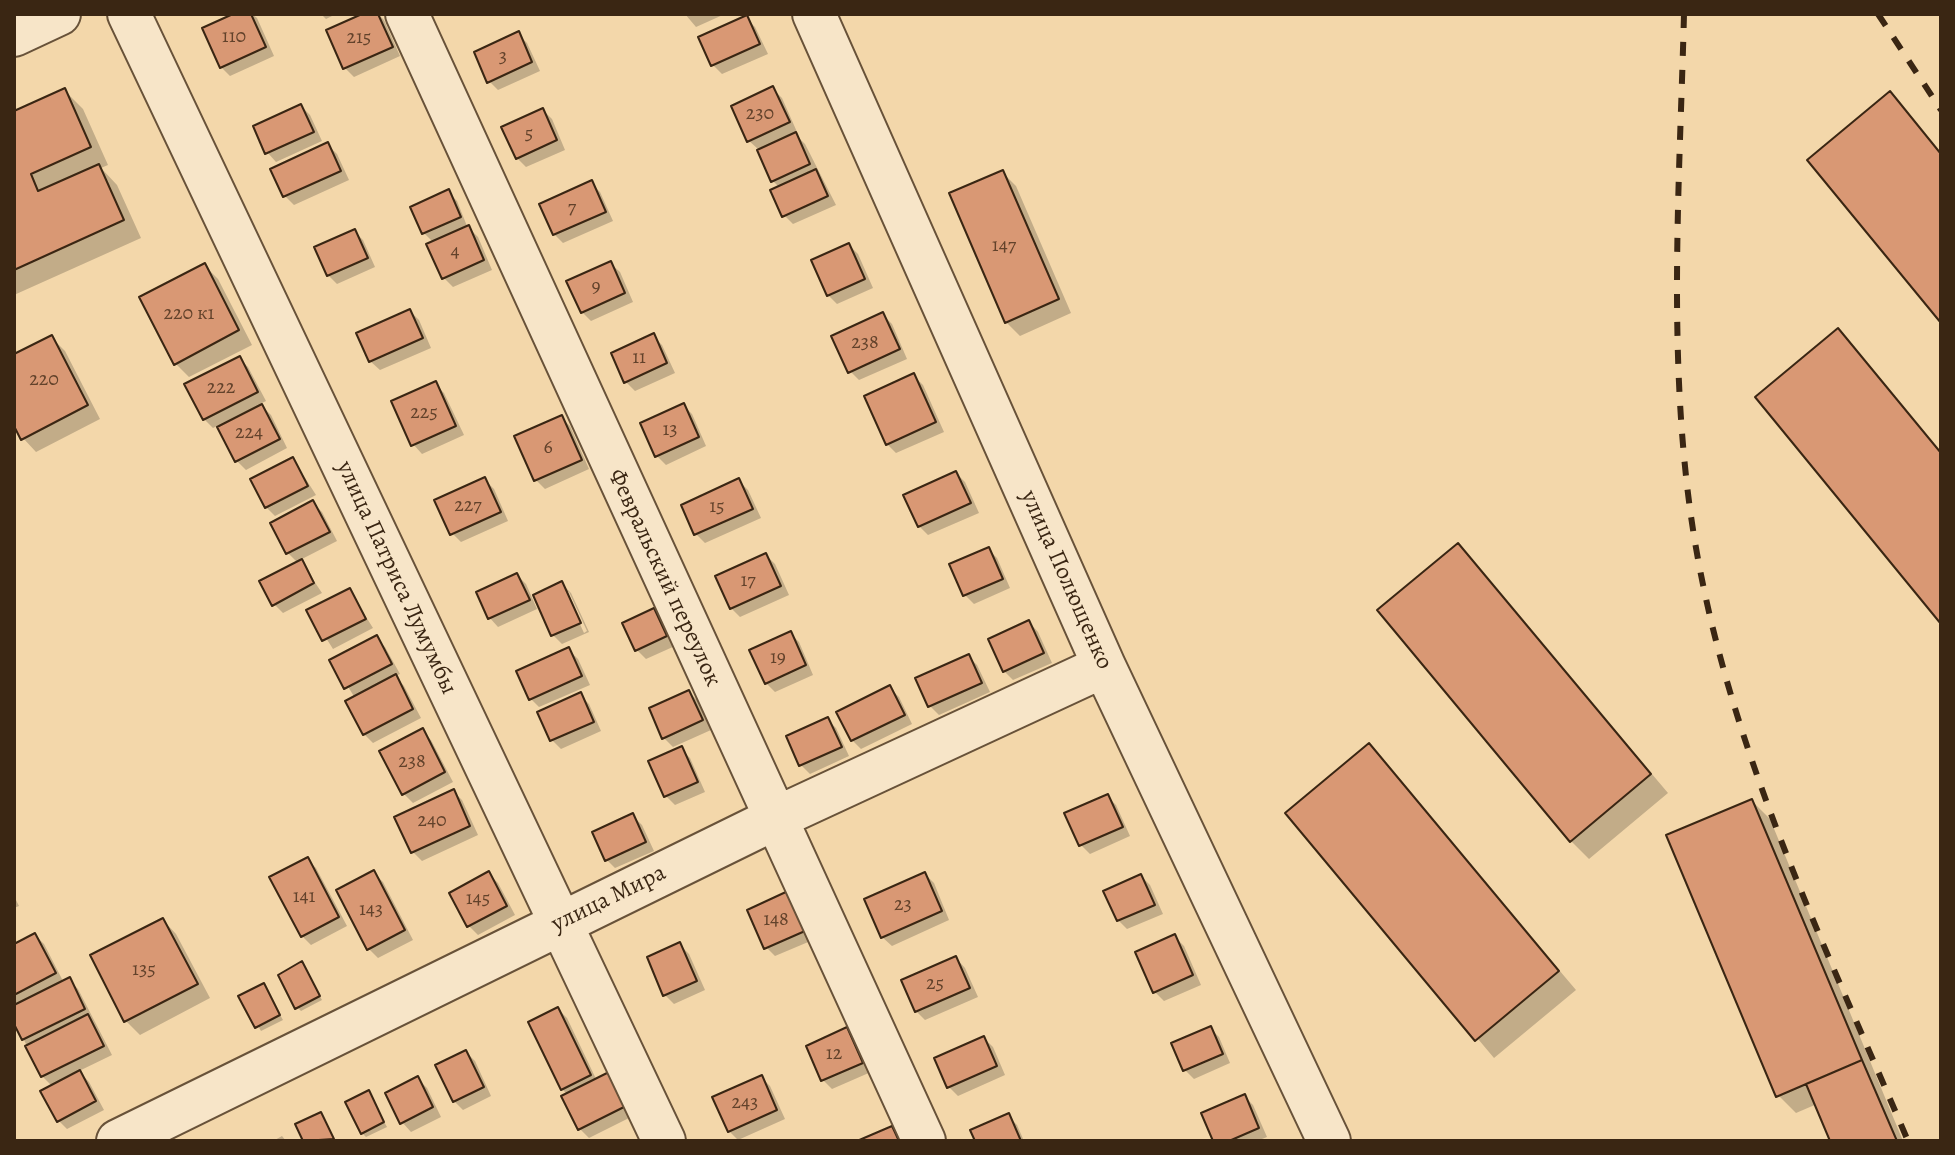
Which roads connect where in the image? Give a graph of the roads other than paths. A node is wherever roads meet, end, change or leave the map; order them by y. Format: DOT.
graph roads {
  1 [pos="59,14"];
  2 [pos="129,14"];
  3 [pos="407,14"];
  4 [pos="814,14"];
  5 [pos="14,35"];
  6 [pos="1104,666"];
  7 [pos="774,819"];
  8 [pos="560,923"];
  9 [pos="118,1141"];
  10 [pos="664,1141"];
  11 [pos="924,1141"];
  12 [pos="1329,1141"];
  1 -- 5 [label="street"];
  2 -- 8 [label="street, улица Патриса Лумумбы"];
  3 -- 7 [label="street, Февральский переулок"];
  4 -- 6 [label="street, улица Полющенко"];
  6 -- 7 [label="street, улица Мира"];
  6 -- 12 [label="street, улица Полющенко"];
  7 -- 8 [label="street, улица Мира"];
  7 -- 11 [label="street, Февральский переулок"];
  8 -- 9 [label="street, улица Мира"];
  8 -- 10 [label="street, улица Патриса Лумумбы"];
}
